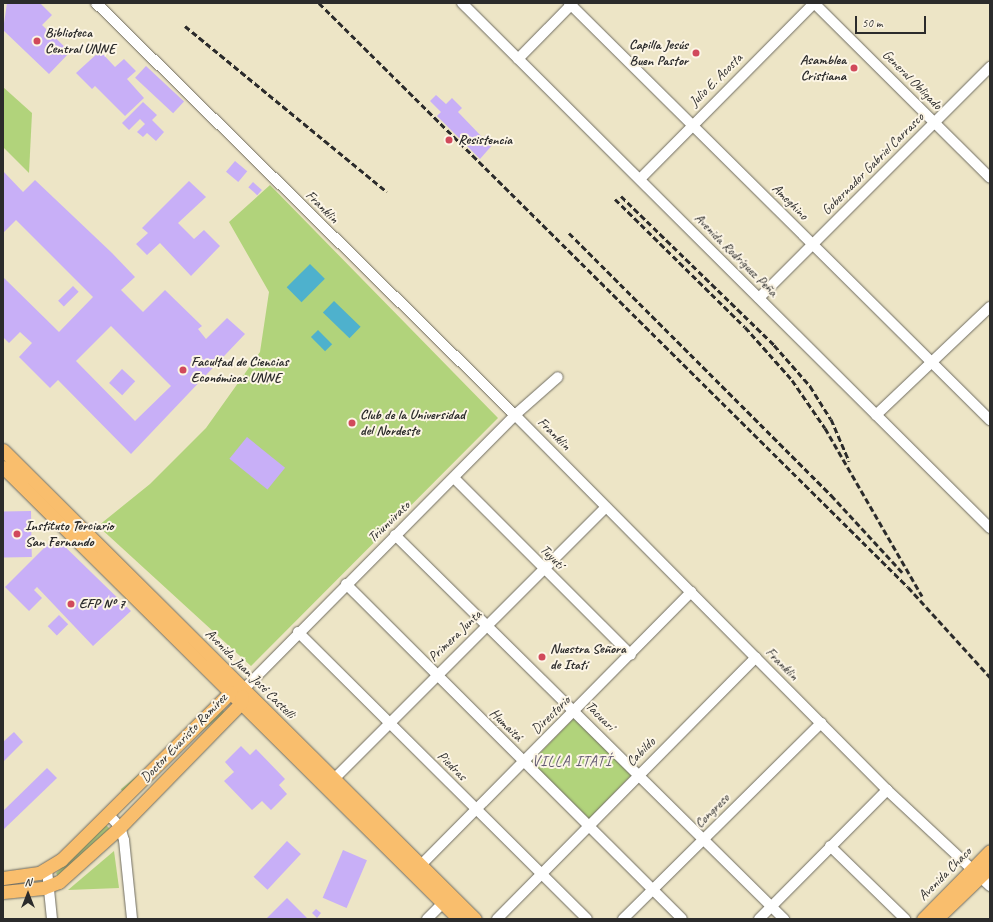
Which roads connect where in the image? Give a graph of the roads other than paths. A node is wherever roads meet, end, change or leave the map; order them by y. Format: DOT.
graph roads {
  1 [pos="96,3"];
  2 [pos="462,3"];
  3 [pos="814,3"];
  4 [pos="571,4"];
  5 [pos="518,59"];
  6 [pos="990,67"];
  7 [pos="935,123"];
  8 [pos="692,124"];
  9 [pos="990,178"];
  10 [pos="640,179"];
  11 [pos="812,244"];
  12 [pos="759,298"];
  13 [pos="990,307"];
  14 [pos="933,364"];
  15 [pos="558,377"];
  16 [pos="515,415"];
  17 [pos="876,415"];
  18 [pos="990,420"];
  19 [pos="3,450"];
  20 [pos="3,467"];
  21 [pos="454,478"];
  22 [pos="606,507"];
  23 [pos="990,528"];
  24 [pos="395,535"];
  25 [pos="544,568"];
  26 [pos="346,584"];
  27 [pos="691,592"];
  28 [pos="488,624"];
  29 [pos="298,632"];
  30 [pos="631,655"];
  31 [pos="756,657"];
  32 [pos="436,675"];
  33 [pos="238,695"];
  34 [pos="575,711"];
  35 [pos="821,723"];
  36 [pos="389,724"];
  37 [pos="523,762"];
  38 [pos="638,774"];
  39 [pos="330,784"];
  40 [pos="887,790"];
  41 [pos="476,810"];
  42 [pos="108,814"];
  43 [pos="589,825"];
  44 [pos="120,827"];
  45 [pos="704,839"];
  46 [pos="830,846"];
  47 [pos="990,851"];
  48 [pos="990,867"];
  49 [pos="416,869"];
  50 [pos="47,870"];
  51 [pos="541,873"];
  52 [pos="976,873"];
  53 [pos="3,878"];
  54 [pos="50,886"];
  55 [pos="990,886"];
  56 [pos="652,889"];
  57 [pos="3,892"];
  58 [pos="447,899"];
  59 [pos="771,906"];
  60 [pos="52,919"];
  61 [pos="132,919"];
  62 [pos="427,919"];
  63 [pos="459,919"];
  64 [pos="475,919"];
  65 [pos="497,919"];
  66 [pos="587,919"];
  67 [pos="623,919"];
  68 [pos="682,919"];
  69 [pos="759,919"];
  70 [pos="784,919"];
  71 [pos="905,919"];
  72 [pos="923,919"];
  73 [pos="936,919"];
  1 -- 16 [label="street, Franklin"];
  2 -- 5 [label="street, Avenida Rodríguez Peña"];
  3 -- 7 [label="street, General Obligado"];
  3 -- 8 [label="street, Julio E. Acosta"];
  4 -- 5 [label="street"];
  4 -- 8 [label="street, Ameghino"];
  5 -- 10 [label="street, Avenida Rodríguez Peña"];
  6 -- 7 [label="street, Gobernador Gabriel Carrasco"];
  7 -- 9 [label="street, General Obligado"];
  7 -- 11 [label="street, Gobernador Gabriel Carrasco"];
  8 -- 10 [label="street, Julio E. Acosta"];
  8 -- 11 [label="street, Ameghino"];
  10 -- 12 [label="street, Avenida Rodríguez Peña"];
  11 -- 12 [label="street, Gobernador Gabriel Carrasco"];
  11 -- 14 [label="street, Ameghino"];
  12 -- 17 [label="street, Avenida Rodríguez Peña"];
  13 -- 14 [label="street"];
  14 -- 17 [label="street"];
  14 -- 18 [label="street, Ameghino"];
  15 -- 16 [label="street, Triunvirato"];
  16 -- 21 [label="street, Triunvirato"];
  16 -- 22 [label="street, Franklin"];
  17 -- 23 [label="street, Avenida Rodríguez Peña"];
  19 -- 33 [label="main road, Avenida Juan José Castelli"];
  20 -- 33 [label="main road, Avenida Juan José Castelli"];
  21 -- 24 [label="street, Triunvirato"];
  21 -- 25 [label="street, Tuyutí"];
  22 -- 25 [label="street, Primera Junta"];
  22 -- 27 [label="street, Franklin"];
  24 -- 26 [label="street, Triunvirato"];
  24 -- 28 [label="street, Tacuarí"];
  25 -- 28 [label="street, Primera Junta"];
  25 -- 30 [label="street, Tuyutí"];
  26 -- 29 [label="street, Triunvirato"];
  26 -- 32 [label="street, Humaitá"];
  27 -- 30 [label="street, Directorio"];
  27 -- 31 [label="street, Franklin"];
  28 -- 32 [label="street, Primera Junta"];
  28 -- 34 [label="street, Tacuarí"];
  29 -- 33 [label="street, Triunvirato"];
  29 -- 36 [label="street, Piedras"];
  30 -- 34 [label="street, Directorio"];
  31 -- 35 [label="street, Franklin"];
  31 -- 38 [label="street, Cabildo"];
  32 -- 36 [label="street, Primera Junta"];
  32 -- 37 [label="street, Humaitá"];
  33 -- 39 [label="main road, Avenida Juan José Castelli"];
  33 -- 42 [label="main road, Doctor Evaristo Ramírez"];
  33 -- 44 [label="main road, Doctor Evaristo Ramírez"];
  34 -- 37 [label="street, Directorio"];
  34 -- 38 [label="street, Tacuarí"];
  35 -- 40 [label="street, Franklin"];
  35 -- 45 [label="street, Congreso"];
  36 -- 39 [label="street, Primera Junta"];
  36 -- 41 [label="street, Piedras"];
  37 -- 41 [label="street, Directorio"];
  37 -- 43 [label="street, Humaitá"];
  38 -- 43 [label="street, Cabildo"];
  38 -- 45 [label="street, Tacuarí"];
  39 -- 49 [label="main road, Avenida Juan José Castelli"];
  40 -- 46 [label="street"];
  40 -- 52 [label="street, Franklin"];
  41 -- 49 [label="street, Directorio"];
  41 -- 51 [label="street, Piedras"];
  42 -- 44 [label="street"];
  42 -- 50 [label="main road, Doctor Evaristo Ramírez"];
  43 -- 51 [label="street, Cabildo"];
  43 -- 56 [label="street, Humaitá"];
  44 -- 54 [label="main road, Doctor Evaristo Ramírez"];
  44 -- 61 [label="street"];
  45 -- 56 [label="street, Congreso"];
  45 -- 59 [label="street, Tacuarí"];
  46 -- 59 [label="street"];
  46 -- 71 [label="street"];
  47 -- 52 [label="main road, Avenida Chaco"];
  48 -- 52 [label="main road, Avenida Chaco"];
  49 -- 58 [label="main road, Avenida Juan José Castelli"];
  50 -- 53 [label="main road"];
  50 -- 54 [label="street"];
  51 -- 65 [label="street, Cabildo"];
  51 -- 66 [label="street, Piedras"];
  52 -- 55 [label="street, Franklin"];
  52 -- 72 [label="main road, Avenida Chaco"];
  52 -- 73 [label="main road, Avenida Chaco"];
  54 -- 57 [label="main road"];
  54 -- 60 [label="street"];
  56 -- 67 [label="street, Congreso"];
  56 -- 68 [label="street, Humaitá"];
  58 -- 62 [label="street"];
  58 -- 63 [label="main road, Avenida Juan José Castelli"];
  58 -- 64 [label="main road, Avenida Juan José Castelli"];
  59 -- 69 [label="street"];
  59 -- 70 [label="street, Tacuarí"];
}
